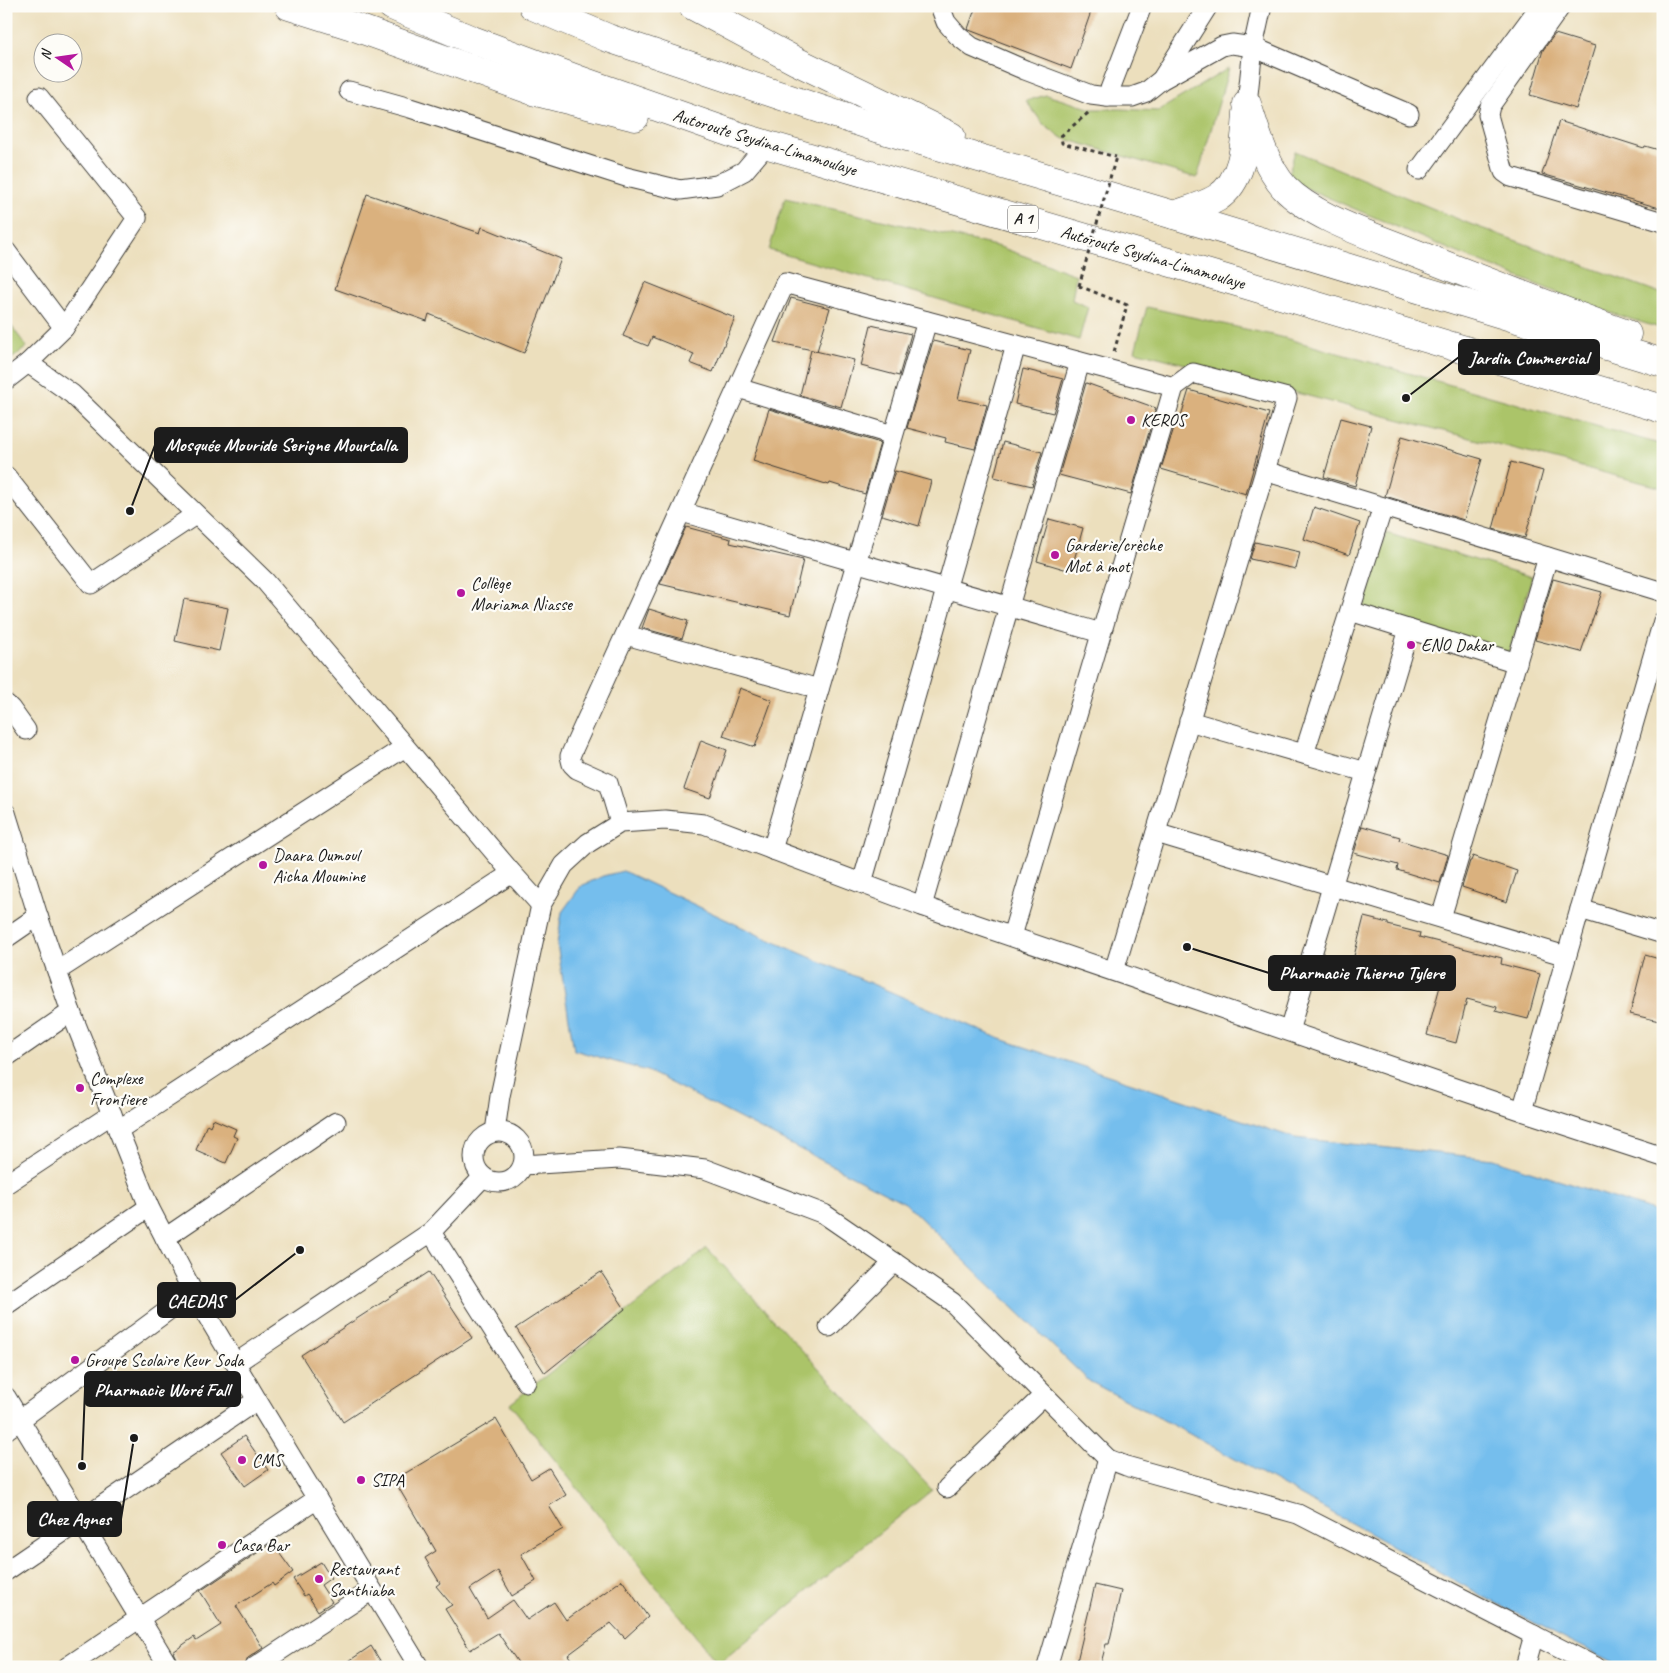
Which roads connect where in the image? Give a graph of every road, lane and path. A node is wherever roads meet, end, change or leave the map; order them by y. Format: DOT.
graph roads {
  1 [pos="289,6"];
  2 [pos="392,6"];
  3 [pos="533,6"];
  4 [pos="693,6"];
  5 [pos="940,6"];
  6 [pos="1142,6"];
  7 [pos="1208,6"];
  8 [pos="1262,6"];
  9 [pos="1540,6"];
  10 [pos="1560,6"];
  11 [pos="1253,47"];
  12 [pos="1161,80"];
  13 [pos="349,91"];
  14 [pos="39,97"];
  15 [pos="1107,97"];
  16 [pos="1247,104"];
  17 [pos="1409,114"];
  18 [pos="757,142"];
  19 [pos="1419,170"];
  20 [pos="1052,180"];
  21 [pos="1174,215"];
  22 [pos="1663,222"];
  23 [pos="6,251"];
  24 [pos="927,321"];
  25 [pos="64,328"];
  26 [pos="1016,345"];
  27 [pos="1663,347"];
  28 [pos="1080,362"];
  29 [pos="1663,363"];
  30 [pos="28,364"];
  31 [pos="1109,370"];
  32 [pos="6,380"];
  33 [pos="1174,387"];
  34 [pos="738,388"];
  35 [pos="1663,409"];
  36 [pos="893,435"];
  37 [pos="1265,472"];
  38 [pos="6,476"];
  39 [pos="13,498"];
  40 [pos="1383,507"];
  41 [pos="682,512"];
  42 [pos="195,515"];
  43 [pos="1548,558"];
  44 [pos="856,562"];
  45 [pos="946,588"];
  46 [pos="1663,592"];
  47 [pos="1008,606"];
  48 [pos="1350,611"];
  49 [pos="1663,621"];
  50 [pos="1409,630"];
  51 [pos="1101,633"];
  52 [pos="626,635"];
  53 [pos="1658,659"];
  54 [pos="1517,663"];
  55 [pos="819,689"];
  56 [pos="6,704"];
  57 [pos="1189,721"];
  58 [pos="26,730"];
  59 [pos="405,747"];
  60 [pos="1304,754"];
  61 [pos="1366,772"];
  62 [pos="6,813"];
  63 [pos="620,823"];
  64 [pos="1156,833"];
  65 [pos="772,850"];
  66 [pos="512,873"];
  67 [pos="862,883"];
  68 [pos="1332,886"];
  69 [pos="541,905"];
  70 [pos="922,906"];
  71 [pos="1580,909"];
  72 [pos="38,916"];
  73 [pos="1441,918"];
  74 [pos="1663,934"];
  75 [pos="1012,936"];
  76 [pos="6,938"];
  77 [pos="1566,956"];
  78 [pos="57,971"];
  79 [pos="1114,971"];
  80 [pos="71,1012"];
  81 [pos="1288,1031"];
  82 [pos="6,1058"];
  83 [pos="1522,1110"];
  84 [pos="115,1122"];
  85 [pos="336,1122"];
  86 [pos="495,1132"];
  87 [pos="1663,1157"];
  88 [pos="523,1165"];
  89 [pos="483,1177"];
  90 [pos="6,1184"];
  91 [pos="149,1207"];
  92 [pos="431,1232"];
  93 [pos="165,1238"];
  94 [pos="894,1262"];
  95 [pos="193,1292"];
  96 [pos="6,1305"];
  97 [pos="829,1327"];
  98 [pos="236,1363"];
  99 [pos="526,1382"];
  100 [pos="1044,1395"];
  101 [pos="6,1397"];
  102 [pos="257,1400"];
  103 [pos="13,1425"];
  104 [pos="1108,1459"];
  105 [pos="947,1488"];
  106 [pos="317,1499"];
  107 [pos="81,1520"];
  108 [pos="6,1570"];
  109 [pos="372,1590"];
  110 [pos="140,1618"];
  111 [pos="1534,1635"];
  112 [pos="67,1667"];
  113 [pos="169,1667"];
  114 [pos="255,1667"];
  115 [pos="419,1667"];
  116 [pos="1047,1667"];
  117 [pos="1525,1667"];
  118 [pos="1596,1667"];
  1 -- 18 [label="highway"];
  2 -- 18 [label="highway, Autoroute Seydina-Limamoulaye / A 1"];
  3 -- 20 [label="highway"];
  4 -- 20 [label="highway"];
  5 -- 15 [label="street"];
  6 -- 15 [label="street"];
  7 -- 12 [label="street"];
  8 -- 11 [label="street"];
  9 -- 19 [label="street"];
  10 -- 22 [label="street"];
  11 -- 12 [label="street"];
  11 -- 16 [label="street"];
  11 -- 17 [label="street"];
  12 -- 15 [label="street"];
  13 -- 18 [label="street"];
  14 -- 25 [label="street"];
  15 -- 31 [label="path, bridge"];
  16 -- 21 [label="highway"];
  16 -- 27 [label="highway"];
  18 -- 35 [label="highway, Autoroute Seydina-Limamoulaye / A 1"];
  20 -- 21 [label="highway"];
  21 -- 29 [label="highway"];
  23 -- 25 [label="street"];
  24 -- 26 [label="street"];
  24 -- 34 [label="street"];
  24 -- 36 [label="street"];
  25 -- 30 [label="street"];
  26 -- 28 [label="street"];
  26 -- 45 [label="street"];
  28 -- 31 [label="street"];
  28 -- 47 [label="street"];
  30 -- 32 [label="street"];
  30 -- 42 [label="street"];
  31 -- 33 [label="street"];
  33 -- 37 [label="street"];
  33 -- 51 [label="street"];
  34 -- 36 [label="street"];
  34 -- 41 [label="street"];
  36 -- 44 [label="street"];
  37 -- 40 [label="street"];
  37 -- 57 [label="street"];
  38 -- 39 [label="street"];
  39 -- 42 [label="street"];
  40 -- 43 [label="street"];
  40 -- 48 [label="street"];
  41 -- 44 [label="street"];
  41 -- 52 [label="street"];
  42 -- 59 [label="street"];
  43 -- 46 [label="street"];
  43 -- 54 [label="street"];
  44 -- 45 [label="street"];
  44 -- 55 [label="street"];
  45 -- 47 [label="street"];
  45 -- 67 [label="street"];
  47 -- 51 [label="street"];
  47 -- 70 [label="street"];
  48 -- 50 [label="street"];
  48 -- 60 [label="street"];
  49 -- 53 [label="street"];
  50 -- 54 [label="street"];
  50 -- 61 [label="street"];
  51 -- 75 [label="street"];
  52 -- 55 [label="street"];
  52 -- 63 [label="street"];
  53 -- 71 [label="street"];
  54 -- 73 [label="street"];
  55 -- 65 [label="street"];
  56 -- 58 [label="street"];
  57 -- 60 [label="street"];
  57 -- 64 [label="street"];
  59 -- 66 [label="street"];
  59 -- 78 [label="street"];
  60 -- 61 [label="street"];
  61 -- 68 [label="street"];
  62 -- 72 [label="street"];
  63 -- 65 [label="street"];
  63 -- 69 [label="street"];
  64 -- 68 [label="street"];
  64 -- 79 [label="street"];
  65 -- 67 [label="street"];
  66 -- 69 [label="street"];
  66 -- 84 [label="street"];
  67 -- 70 [label="street"];
  68 -- 73 [label="street"];
  68 -- 81 [label="street"];
  69 -- 86 [label="street"];
  70 -- 75 [label="street"];
  71 -- 74 [label="street"];
  71 -- 77 [label="street"];
  72 -- 76 [label="street"];
  72 -- 78 [label="street"];
  73 -- 77 [label="street"];
  75 -- 79 [label="street"];
  77 -- 83 [label="street"];
  78 -- 80 [label="street"];
  79 -- 81 [label="street"];
  80 -- 82 [label="street"];
  80 -- 84 [label="street"];
  81 -- 83 [label="street"];
  83 -- 87 [label="street"];
  84 -- 90 [label="street"];
  84 -- 91 [label="street"];
  85 -- 93 [label="street"];
  86 -- 88 [label="street"];
  86 -- 89 [label="street"];
  88 -- 89 [label="street"];
  88 -- 94 [label="street"];
  89 -- 92 [label="street"];
  91 -- 93 [label="street"];
  91 -- 96 [label="street"];
  92 -- 98 [label="street"];
  92 -- 99 [label="street"];
  93 -- 95 [label="street"];
  94 -- 97 [label="street"];
  94 -- 100 [label="street"];
  95 -- 98 [label="street"];
  95 -- 103 [label="street"];
  98 -- 102 [label="street"];
  100 -- 104 [label="street"];
  100 -- 105 [label="street"];
  101 -- 103 [label="street"];
  102 -- 106 [label="street"];
  102 -- 107 [label="street"];
  103 -- 107 [label="street"];
  104 -- 111 [label="street"];
  104 -- 116 [label="street"];
  106 -- 109 [label="street"];
  106 -- 110 [label="street"];
  107 -- 108 [label="street"];
  107 -- 110 [label="street"];
  109 -- 114 [label="street"];
  109 -- 115 [label="street"];
  110 -- 112 [label="street"];
  110 -- 113 [label="street"];
  111 -- 117 [label="street"];
  111 -- 118 [label="street"];
}
